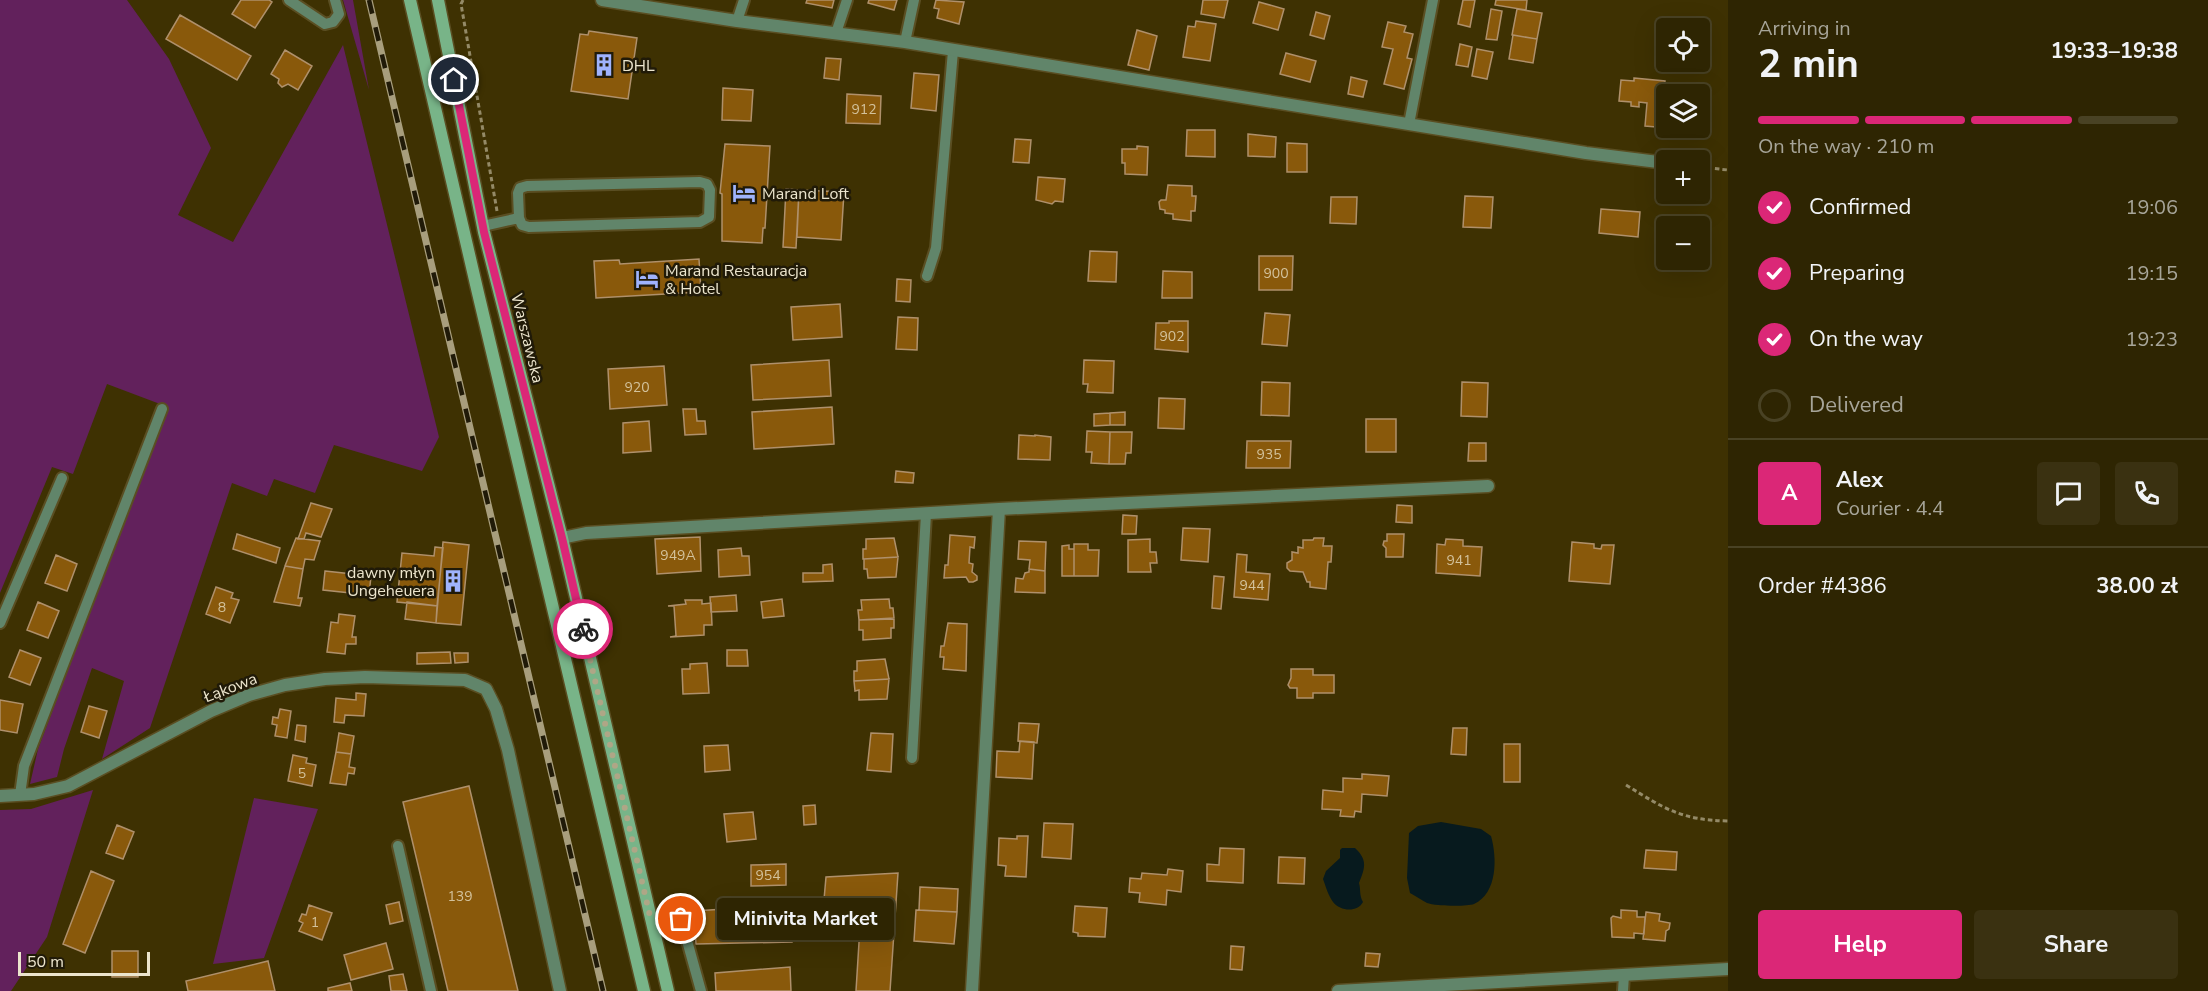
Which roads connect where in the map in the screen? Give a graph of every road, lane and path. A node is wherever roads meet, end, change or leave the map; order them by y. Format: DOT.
graph roads {
  1 [pos="289,0"];
  2 [pos="335,0"];
  3 [pos="411,0"];
  4 [pos="438,0"];
  5 [pos="602,0"];
  6 [pos="744,0"];
  7 [pos="847,0"];
  8 [pos="914,0"];
  9 [pos="1433,0"];
  10 [pos="737,21"];
  11 [pos="837,33"];
  12 [pos="905,42"];
  13 [pos="953,51"];
  14 [pos="1409,124"];
  15 [pos="1656,162"];
  16 [pos="1710,168"];
  17 [pos="1728,170"];
  18 [pos="519,218"];
  19 [pos="483,226"];
  20 [pos="927,276"];
  21 [pos="162,409"];
  22 [pos="62,478"];
  23 [pos="1488,486"];
  24 [pos="999,509"];
  25 [pos="926,514"];
  26 [pos="562,538"];
  27 [pos="0,623"];
  28 [pos="912,758"];
  29 [pos="1626,785"];
  30 [pos="20,795"];
  31 [pos="0,796"];
  32 [pos="1728,821"];
  33 [pos="398,846"];
  34 [pos="650,916"];
  35 [pos="1728,969"];
  36 [pos="1624,975"];
  37 [pos="1496,987"];
  38 [pos="431,991"];
  39 [pos="560,991"];
  40 [pos="644,991"];
  41 [pos="668,991"];
  42 [pos="701,991"];
  43 [pos="972,991"];
  44 [pos="1338,991"];
  45 [pos="1623,991"];
  1 -- 2 [label="lane"];
  3 -- 40 [label="main road"];
  4 -- 19 [label="main road, Warszawska"];
  5 -- 10 [label="street"];
  6 -- 10 [label="lane"];
  7 -- 11 [label="lane"];
  8 -- 12 [label="lane"];
  9 -- 14 [label="lane"];
  10 -- 11 [label="street"];
  11 -- 12 [label="street"];
  12 -- 13 [label="street"];
  13 -- 14 [label="street"];
  13 -- 20 [label="lane"];
  14 -- 15 [label="street"];
  16 -- 17 [label="path"];
  18 -- 18 [label="lane"];
  18 -- 19 [label="lane"];
  19 -- 26 [label="main road, Warszawska"];
  21 -- 30 [label="lane"];
  22 -- 27 [label="lane"];
  23 -- 24 [label="street"];
  24 -- 25 [label="street"];
  24 -- 43 [label="street"];
  25 -- 26 [label="street"];
  25 -- 28 [label="lane"];
  26 -- 34 [label="main road, Warszawska"];
  29 -- 32 [label="path"];
  30 -- 31 [label="street, Łąkowa"];
  30 -- 39 [label="street, Łąkowa"];
  33 -- 38 [label="lane"];
  34 -- 41 [label="main road, Warszawska"];
  34 -- 42 [label="lane"];
  35 -- 36 [label="street"];
  36 -- 37 [label="street"];
  36 -- 45 [label="lane"];
  37 -- 44 [label="street"];
}
